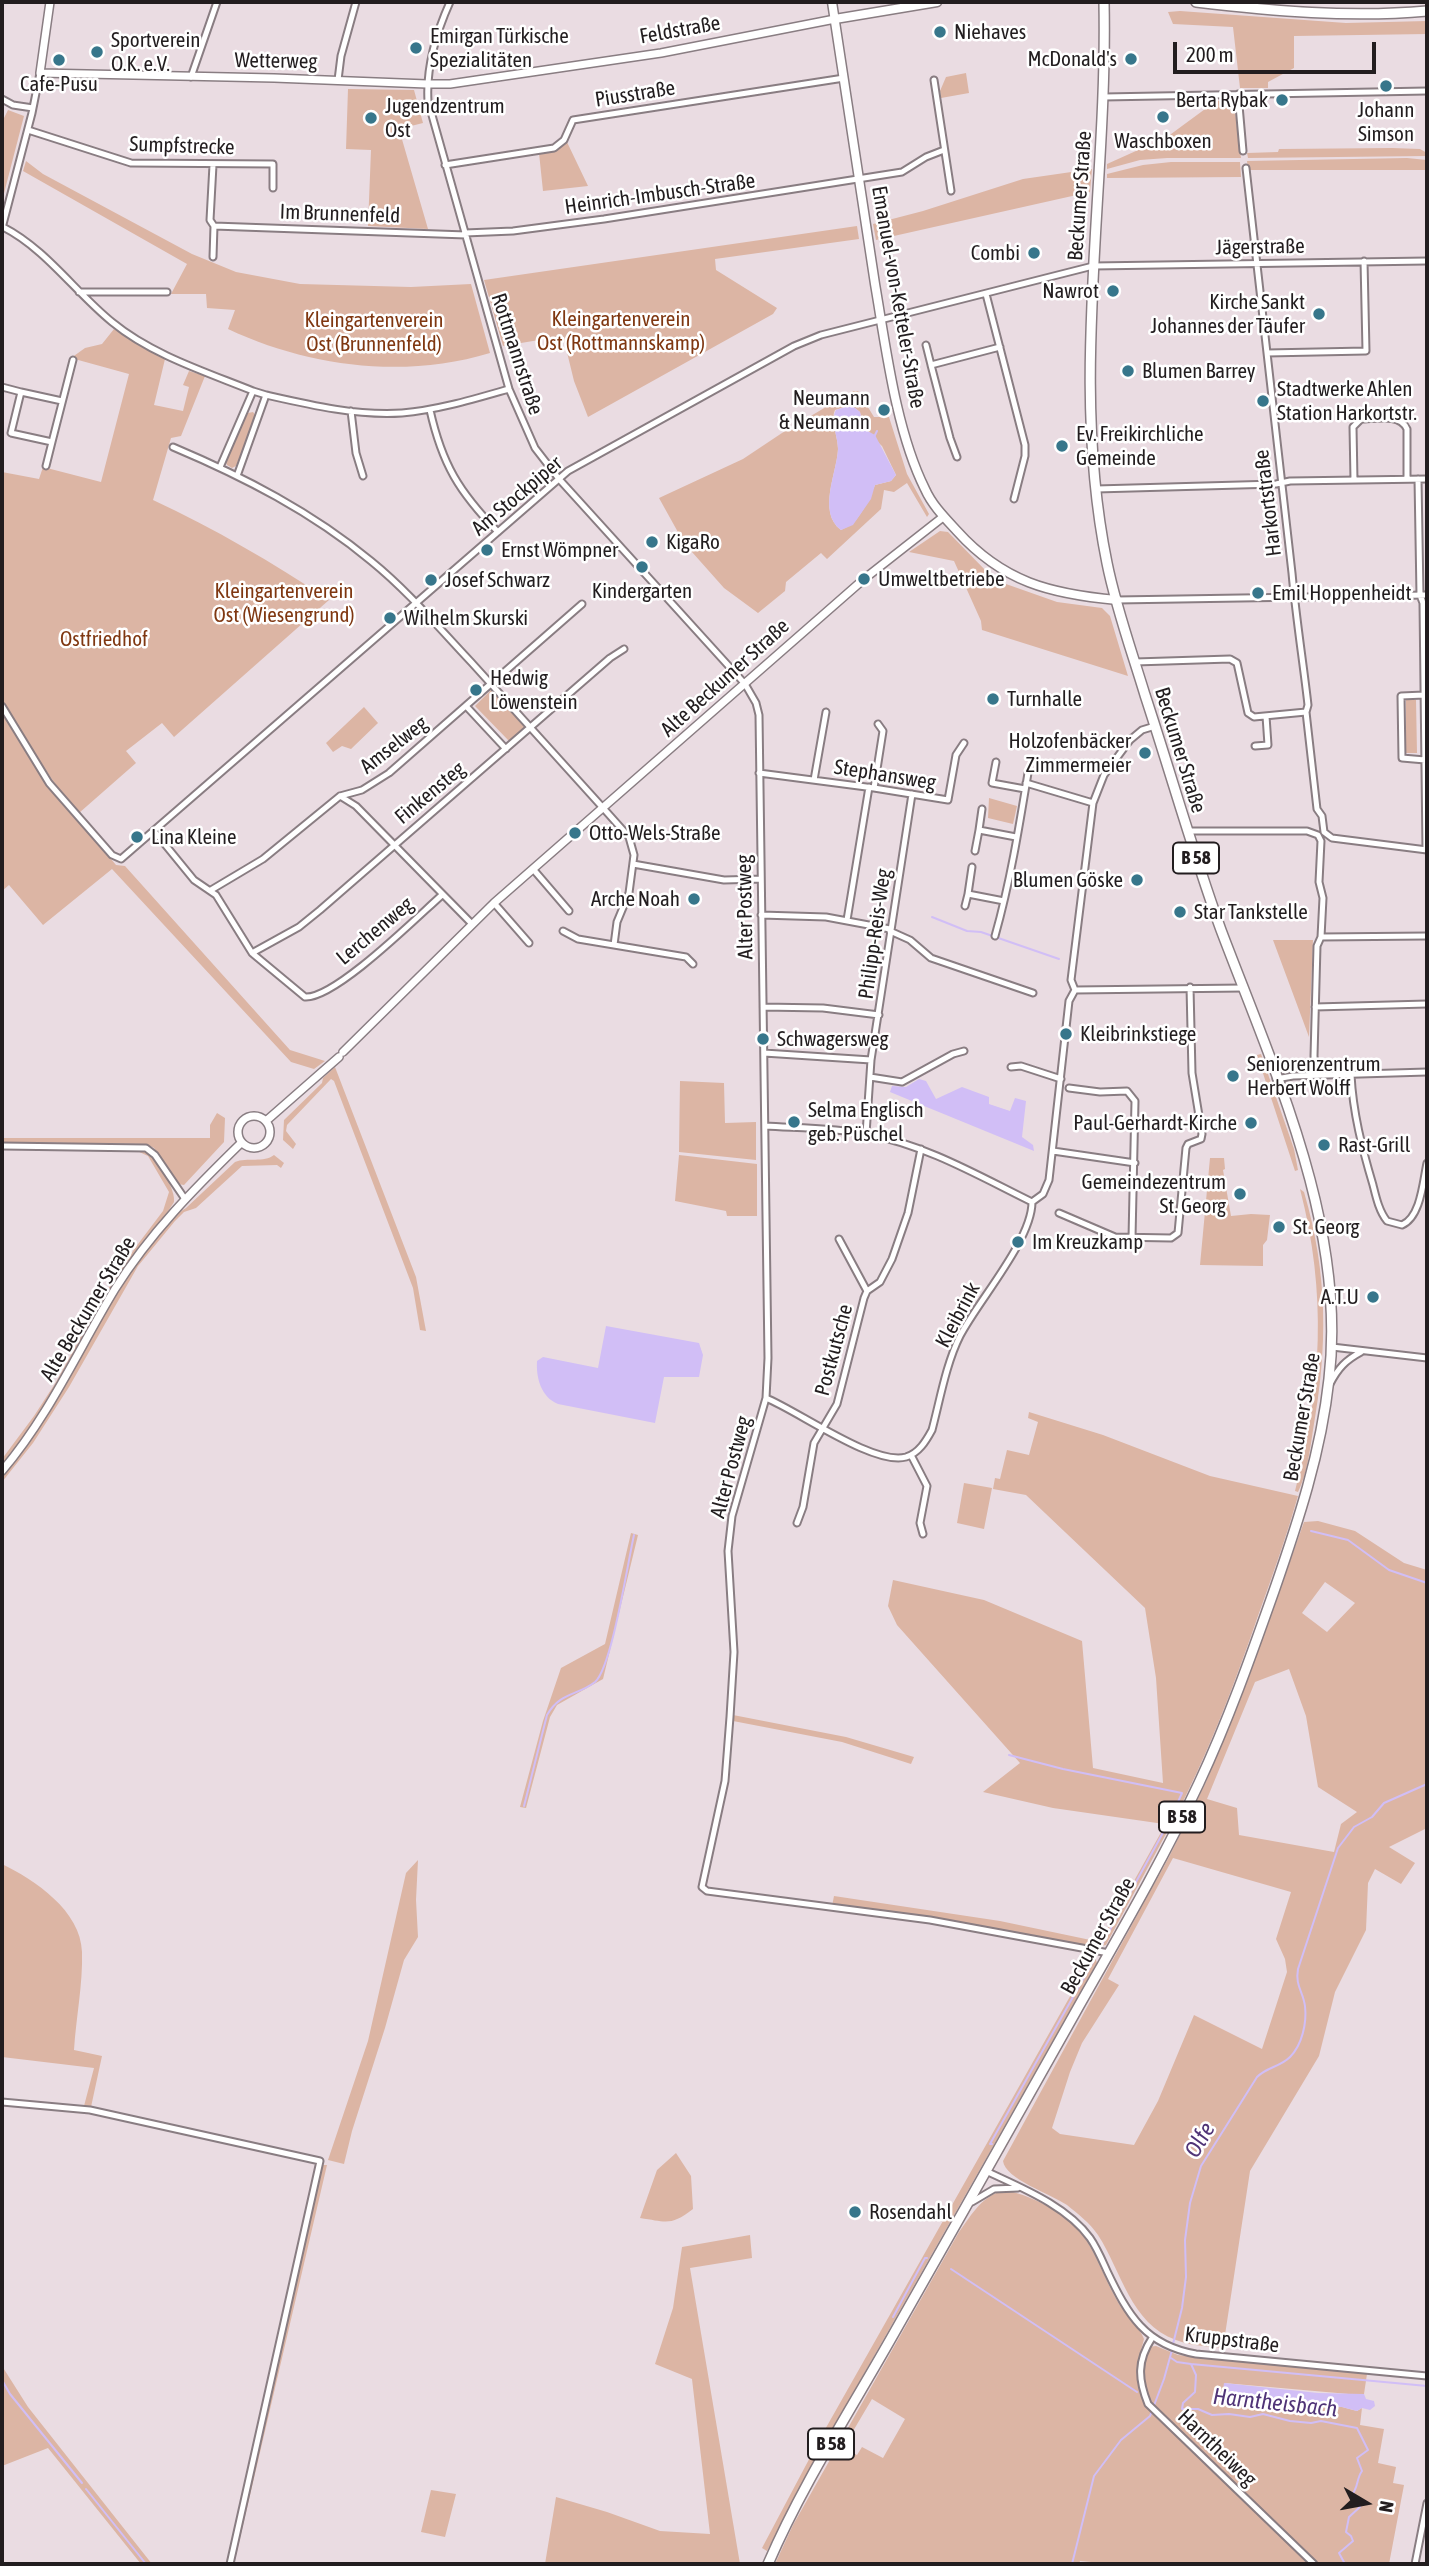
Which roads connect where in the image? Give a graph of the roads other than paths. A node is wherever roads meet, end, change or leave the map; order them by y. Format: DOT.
graph roads {
  1 [pos="50,2"];
  2 [pos="217,2"];
  3 [pos="356,2"];
  4 [pos="450,2"];
  5 [pos="832,2"];
  6 [pos="937,2"];
  7 [pos="1104,2"];
  8 [pos="1196,2"];
  9 [pos="1427,11"];
  10 [pos="835,19"];
  11 [pos="40,73"];
  12 [pos="191,77"];
  13 [pos="844,78"];
  14 [pos="338,80"];
  15 [pos="934,80"];
  16 [pos="427,84"];
  17 [pos="1427,91"];
  18 [pos="1238,94"];
  19 [pos="1104,97"];
  20 [pos="2,99"];
  21 [pos="33,108"];
  22 [pos="27,130"];
  23 [pos="944,150"];
  24 [pos="1243,151"];
  25 [pos="213,165"];
  26 [pos="446,165"];
  27 [pos="1246,168"];
  28 [pos="859,179"];
  29 [pos="273,188"];
  30 [pos="951,191"];
  31 [pos="214,226"];
  32 [pos="2,227"];
  33 [pos="465,234"];
  34 [pos="213,257"];
  35 [pos="1364,261"];
  36 [pos="1427,261"];
  37 [pos="1256,262"];
  38 [pos="1093,265"];
  39 [pos="79,292"];
  40 [pos="167,292"];
  41 [pos="986,294"];
  42 [pos="881,321"];
  43 [pos="926,345"];
  44 [pos="1000,347"];
  45 [pos="1267,353"];
  46 [pos="73,360"];
  47 [pos="931,365"];
  48 [pos="2,387"];
  49 [pos="509,389"];
  50 [pos="253,391"];
  51 [pos="21,392"];
  52 [pos="266,395"];
  53 [pos="62,401"];
  54 [pos="430,410"];
  55 [pos="351,411"];
  56 [pos="2,431"];
  57 [pos="11,433"];
  58 [pos="52,442"];
  59 [pos="173,447"];
  60 [pos="957,457"];
  61 [pos="46,466"];
  62 [pos="220,467"];
  63 [pos="237,476"];
  64 [pos="363,476"];
  65 [pos="1407,478"];
  66 [pos="559,479"];
  67 [pos="1418,479"];
  68 [pos="1427,479"];
  69 [pos="1354,480"];
  70 [pos="1282,483"];
  71 [pos="1096,489"];
  72 [pos="1014,499"];
  73 [pos="943,517"];
  74 [pos="498,532"];
  75 [pos="1420,595"];
  76 [pos="1427,595"];
  77 [pos="1294,598"];
  78 [pos="1117,600"];
  79 [pos="417,603"];
  80 [pos="582,604"];
  81 [pos="624,649"];
  82 [pos="1135,662"];
  83 [pos="745,684"];
  84 [pos="491,685"];
  85 [pos="1424,695"];
  86 [pos="2,706"];
  87 [pos="466,706"];
  88 [pos="827,712"];
  89 [pos="1306,712"];
  90 [pos="1266,716"];
  91 [pos="878,724"];
  92 [pos="1155,726"];
  93 [pos="531,728"];
  94 [pos="964,743"];
  95 [pos="1255,746"];
  96 [pos="506,749"];
  97 [pos="1425,760"];
  98 [pos="996,762"];
  99 [pos="1028,773"];
  100 [pos="759,774"];
  101 [pos="814,780"];
  102 [pos="1026,786"];
  103 [pos="871,787"];
  104 [pos="362,790"];
  105 [pos="912,794"];
  106 [pos="340,796"];
  107 [pos="1093,803"];
  108 [pos="356,806"];
  109 [pos="604,808"];
  110 [pos="982,809"];
  111 [pos="979,830"];
  112 [pos="154,831"];
  113 [pos="1187,831"];
  114 [pos="1321,834"];
  115 [pos="1016,837"];
  116 [pos="394,844"];
  117 [pos="1427,850"];
  118 [pos="975,851"];
  119 [pos="634,864"];
  120 [pos="972,867"];
  121 [pos="533,869"];
  122 [pos="761,879"];
  123 [pos="211,890"];
  124 [pos="968,894"];
  125 [pos="442,895"];
  126 [pos="1004,901"];
  127 [pos="494,903"];
  128 [pos="965,905"];
  129 [pos="569,911"];
  130 [pos="761,915"];
  131 [pos="847,920"];
  132 [pos="472,924"];
  133 [pos="890,930"];
  134 [pos="563,931"];
  135 [pos="995,936"];
  136 [pos="1427,936"];
  137 [pos="1321,937"];
  138 [pos="529,943"];
  139 [pos="614,945"];
  140 [pos="252,953"];
  141 [pos="693,964"];
  142 [pos="1190,987"];
  143 [pos="1243,988"];
  144 [pos="1075,990"];
  145 [pos="1033,993"];
  146 [pos="1427,1004"];
  147 [pos="763,1007"];
  148 [pos="1315,1007"];
  149 [pos="879,1015"];
  150 [pos="964,1051"];
  151 [pos="764,1052"];
  152 [pos="871,1060"];
  153 [pos="1011,1067"];
  154 [pos="1427,1072"];
  155 [pos="1316,1075"];
  156 [pos="1351,1075"];
  157 [pos="870,1077"];
  158 [pos="1061,1079"];
  159 [pos="1276,1079"];
  160 [pos="1069,1088"];
  161 [pos="266,1121"];
  162 [pos="765,1126"];
  163 [pos="866,1134"];
  164 [pos="241,1143"];
  165 [pos="2,1146"];
  166 [pos="921,1149"];
  167 [pos="1053,1152"];
  168 [pos="1135,1163"];
  169 [pos="1427,1163"];
  170 [pos="185,1199"];
  171 [pos="1032,1202"];
  172 [pos="1059,1213"];
  173 [pos="1132,1237"];
  174 [pos="839,1239"];
  175 [pos="867,1291"];
  176 [pos="1332,1347"];
  177 [pos="1361,1352"];
  178 [pos="1427,1358"];
  179 [pos="1329,1387"];
  180 [pos="766,1398"];
  181 [pos="824,1427"];
  182 [pos="911,1455"];
  183 [pos="2,1471"];
  184 [pos="797,1523"];
  185 [pos="923,1534"];
  186 [pos="1109,1953"];
  187 [pos="2,2102"];
  188 [pos="988,2172"];
  189 [pos="1021,2188"];
  190 [pos="966,2208"];
  191 [pos="1152,2338"];
  192 [pos="1427,2376"];
  193 [pos="1427,2503"];
  194 [pos="230,2564"];
  195 [pos="768,2564"];
  196 [pos="1314,2564"];
  197 [pos="1415,2564"];
  1 -- 11 [label="street"];
  2 -- 12 [label="street"];
  3 -- 14 [label="street"];
  4 -- 16 [label="street, Rottmannstraße"];
  5 -- 10 [label="main road, Emanuel-von-Ketteler-Straße"];
  6 -- 10 [label="main road, Feldstraße"];
  7 -- 19 [label="main road, Beckumer Straße / B 58"];
  8 -- 9 [label="main road"];
  10 -- 13 [label="main road, Emanuel-von-Ketteler-Straße"];
  10 -- 16 [label="street, Feldstraße"];
  11 -- 12 [label="street, Wetterweg"];
  11 -- 21 [label="street"];
  12 -- 14 [label="street, Wetterweg"];
  13 -- 26 [label="street, Piusstraße"];
  13 -- 28 [label="main road, Emanuel-von-Ketteler-Straße"];
  14 -- 16 [label="street, Wetterweg"];
  15 -- 23 [label="street"];
  16 -- 26 [label="street, Rottmannstraße"];
  17 -- 18 [label="street"];
  18 -- 19 [label="street"];
  18 -- 24 [label="street"];
  19 -- 38 [label="main road, Beckumer Straße / B 58"];
  20 -- 21 [label="street"];
  21 -- 22 [label="street"];
  22 -- 25 [label="street, Sumpfstrecke"];
  22 -- 32 [label="street"];
  23 -- 28 [label="street, Heinrich-Imbusch-Straße"];
  23 -- 30 [label="street"];
  25 -- 29 [label="street, Sumpfstrecke"];
  25 -- 31 [label="street"];
  26 -- 33 [label="street, Rottmannstraße"];
  27 -- 37 [label="street, Harkortstraße"];
  28 -- 33 [label="street, Heinrich-Imbusch-Straße"];
  28 -- 42 [label="main road, Emanuel-von-Ketteler-Straße"];
  31 -- 33 [label="street, Im Brunnenfeld"];
  31 -- 34 [label="street"];
  32 -- 39 [label="street"];
  33 -- 49 [label="street, Rottmannstraße"];
  35 -- 36 [label="street, Jägerstraße"];
  35 -- 37 [label="street, Jägerstraße"];
  35 -- 45 [label="street"];
  37 -- 38 [label="street, Jägerstraße"];
  37 -- 45 [label="street, Harkortstraße"];
  38 -- 41 [label="street, Am Stockpiper"];
  38 -- 71 [label="main road, Beckumer Straße / B 58"];
  39 -- 40 [label="street"];
  39 -- 50 [label="street"];
  41 -- 42 [label="street, Am Stockpiper"];
  41 -- 44 [label="street"];
  42 -- 66 [label="street, Am Stockpiper"];
  42 -- 73 [label="main road, Emanuel-von-Ketteler-Straße"];
  43 -- 47 [label="street"];
  44 -- 47 [label="street"];
  44 -- 72 [label="street"];
  45 -- 70 [label="street, Harkortstraße"];
  46 -- 53 [label="street"];
  47 -- 60 [label="street"];
  48 -- 51 [label="street"];
  49 -- 54 [label="street"];
  49 -- 66 [label="street, Rottmannstraße"];
  50 -- 52 [label="street"];
  50 -- 62 [label="street"];
  51 -- 53 [label="street"];
  51 -- 57 [label="street"];
  52 -- 55 [label="street"];
  52 -- 63 [label="street"];
  53 -- 58 [label="street"];
  54 -- 55 [label="street"];
  54 -- 74 [label="street"];
  55 -- 64 [label="street"];
  56 -- 57 [label="street"];
  57 -- 58 [label="street"];
  58 -- 61 [label="street"];
  59 -- 62 [label="street"];
  62 -- 63 [label="street"];
  63 -- 79 [label="street"];
  65 -- 67 [label="street"];
  65 -- 69 [label="street"];
  65 -- 69 [label="street"];
  66 -- 74 [label="street, Am Stockpiper"];
  66 -- 83 [label="street, Rottmannstraße"];
  67 -- 68 [label="street"];
  67 -- 75 [label="street"];
  69 -- 70 [label="street"];
  70 -- 71 [label="street"];
  70 -- 77 [label="street, Harkortstraße"];
  71 -- 78 [label="main road, Beckumer Straße / B 58"];
  73 -- 78 [label="main road, Emanuel-von-Ketteler-Straße"];
  73 -- 83 [label="street, Alte Beckumer Straße"];
  74 -- 79 [label="street, Am Stockpiper"];
  75 -- 76 [label="street"];
  75 -- 77 [label="street"];
  75 -- 85 [label="street"];
  77 -- 78 [label="street"];
  77 -- 89 [label="street, Harkortstraße"];
  78 -- 82 [label="main road, Beckumer Straße / B 58"];
  79 -- 84 [label="street"];
  79 -- 112 [label="street, Am Stockpiper"];
  80 -- 84 [label="street, Amselweg"];
  81 -- 93 [label="street, Finkensteg"];
  82 -- 90 [label="street"];
  82 -- 92 [label="main road, Beckumer Straße / B 58"];
  83 -- 100 [label="street, Alter Postweg"];
  83 -- 109 [label="street, Alte Beckumer Straße"];
  84 -- 87 [label="street, Amselweg"];
  84 -- 93 [label="street"];
  85 -- 97 [label="street"];
  85 -- 97 [label="street"];
  86 -- 112 [label="street, Am Stockpiper"];
  87 -- 96 [label="street"];
  87 -- 104 [label="street, Amselweg"];
  88 -- 101 [label="street"];
  89 -- 90 [label="street"];
  89 -- 114 [label="street, Harkortstraße"];
  90 -- 95 [label="street"];
  91 -- 103 [label="street"];
  92 -- 107 [label="street, Kleibrink"];
  92 -- 113 [label="main road, Beckumer Straße / B 58"];
  93 -- 96 [label="street, Finkensteg"];
  93 -- 109 [label="street"];
  94 -- 105 [label="street, Stephansweg"];
  96 -- 116 [label="street, Finkensteg"];
  97 -- 117 [label="street"];
  98 -- 102 [label="street"];
  99 -- 102 [label="street"];
  100 -- 101 [label="street, Stephansweg"];
  100 -- 122 [label="street, Alter Postweg"];
  101 -- 103 [label="street, Stephansweg"];
  102 -- 107 [label="street"];
  102 -- 115 [label="street"];
  103 -- 105 [label="street, Stephansweg"];
  103 -- 131 [label="street"];
  104 -- 106 [label="street, Amselweg"];
  104 -- 108 [label="street"];
  105 -- 133 [label="street, Philipp-Reis-Weg"];
  106 -- 108 [label="street"];
  106 -- 123 [label="street, Amselweg"];
  107 -- 144 [label="street, Kleibrink"];
  108 -- 116 [label="street"];
  109 -- 119 [label="street"];
  109 -- 121 [label="street, Alte Beckumer Straße"];
  110 -- 111 [label="street"];
  111 -- 115 [label="street"];
  111 -- 118 [label="street"];
  112 -- 123 [label="street, Lerchenweg"];
  113 -- 114 [label="street"];
  113 -- 143 [label="main road, Beckumer Straße / B 58"];
  114 -- 117 [label="street"];
  114 -- 137 [label="street, Harkortstraße"];
  115 -- 126 [label="street"];
  116 -- 125 [label="street"];
  116 -- 140 [label="street, Finkensteg"];
  119 -- 122 [label="street"];
  119 -- 139 [label="street"];
  120 -- 124 [label="street"];
  121 -- 127 [label="street, Alte Beckumer Straße"];
  121 -- 129 [label="street"];
  122 -- 130 [label="street, Alter Postweg"];
  123 -- 140 [label="street, Lerchenweg"];
  124 -- 126 [label="street"];
  124 -- 128 [label="street"];
  125 -- 132 [label="street"];
  125 -- 140 [label="street, Lerchenweg"];
  126 -- 135 [label="street"];
  127 -- 132 [label="street, Alte Beckumer Straße"];
  127 -- 138 [label="street"];
  130 -- 131 [label="street"];
  130 -- 147 [label="street, Alter Postweg"];
  131 -- 133 [label="street"];
  132 -- 161 [label="street, Alte Beckumer Straße"];
  133 -- 145 [label="street"];
  133 -- 149 [label="street, Philipp-Reis-Weg"];
  134 -- 139 [label="street"];
  136 -- 137 [label="street"];
  137 -- 148 [label="street, Harkortstraße"];
  139 -- 141 [label="street"];
  142 -- 143 [label="street"];
  142 -- 144 [label="street"];
  142 -- 173 [label="street"];
  143 -- 159 [label="main road, Beckumer Straße / B 58"];
  144 -- 158 [label="street, Kleibrink"];
  146 -- 148 [label="street"];
  147 -- 149 [label="street"];
  147 -- 151 [label="street, Alter Postweg"];
  148 -- 155 [label="street, Harkortstraße"];
  149 -- 152 [label="street, Philipp-Reis-Weg"];
  150 -- 157 [label="street"];
  151 -- 152 [label="street"];
  151 -- 162 [label="street, Alter Postweg"];
  152 -- 157 [label="street, Philipp-Reis-Weg"];
  153 -- 158 [label="street"];
  154 -- 156 [label="street"];
  155 -- 156 [label="street"];
  155 -- 159 [label="street"];
  156 -- 169 [label="street"];
  157 -- 163 [label="street, Philipp-Reis-Weg"];
  158 -- 167 [label="street, Kleibrink"];
  159 -- 176 [label="main road, Beckumer Straße / B 58"];
  160 -- 168 [label="street"];
  161 -- 164 [label="street, Alte Beckumer Straße"];
  161 -- 164 [label="street, Alte Beckumer Straße"];
  162 -- 163 [label="street"];
  162 -- 180 [label="street, Alter Postweg"];
  163 -- 166 [label="street"];
  164 -- 170 [label="street, Alte Beckumer Straße"];
  165 -- 170 [label="street"];
  166 -- 171 [label="street"];
  166 -- 175 [label="street, Postkutsche"];
  167 -- 168 [label="street"];
  167 -- 171 [label="street, Kleibrink"];
  168 -- 173 [label="street"];
  170 -- 183 [label="street, Alte Beckumer Straße"];
  171 -- 182 [label="street, Kleibrink"];
  172 -- 173 [label="street"];
  174 -- 175 [label="street"];
  175 -- 181 [label="street, Postkutsche"];
  176 -- 177 [label="street"];
  176 -- 179 [label="main road, Beckumer Straße / B 58"];
  177 -- 178 [label="street"];
  177 -- 179 [label="street"];
  179 -- 186 [label="main road, Beckumer Straße / B 58"];
  180 -- 181 [label="street"];
  180 -- 186 [label="street, Alter Postweg"];
  181 -- 182 [label="street"];
  181 -- 184 [label="street, Postkutsche"];
  182 -- 185 [label="street"];
  186 -- 188 [label="main road, Beckumer Straße / B 58"];
  187 -- 194 [label="street"];
  188 -- 189 [label="street, Kruppstraße"];
  188 -- 190 [label="main road, Beckumer Straße / B 58"];
  189 -- 190 [label="street"];
  189 -- 191 [label="street, Kruppstraße"];
  190 -- 195 [label="main road, Beckumer Straße / B 58"];
  191 -- 192 [label="street, Kruppstraße"];
  191 -- 196 [label="street, Harntheiweg"];
  193 -- 197 [label="street"];
}
